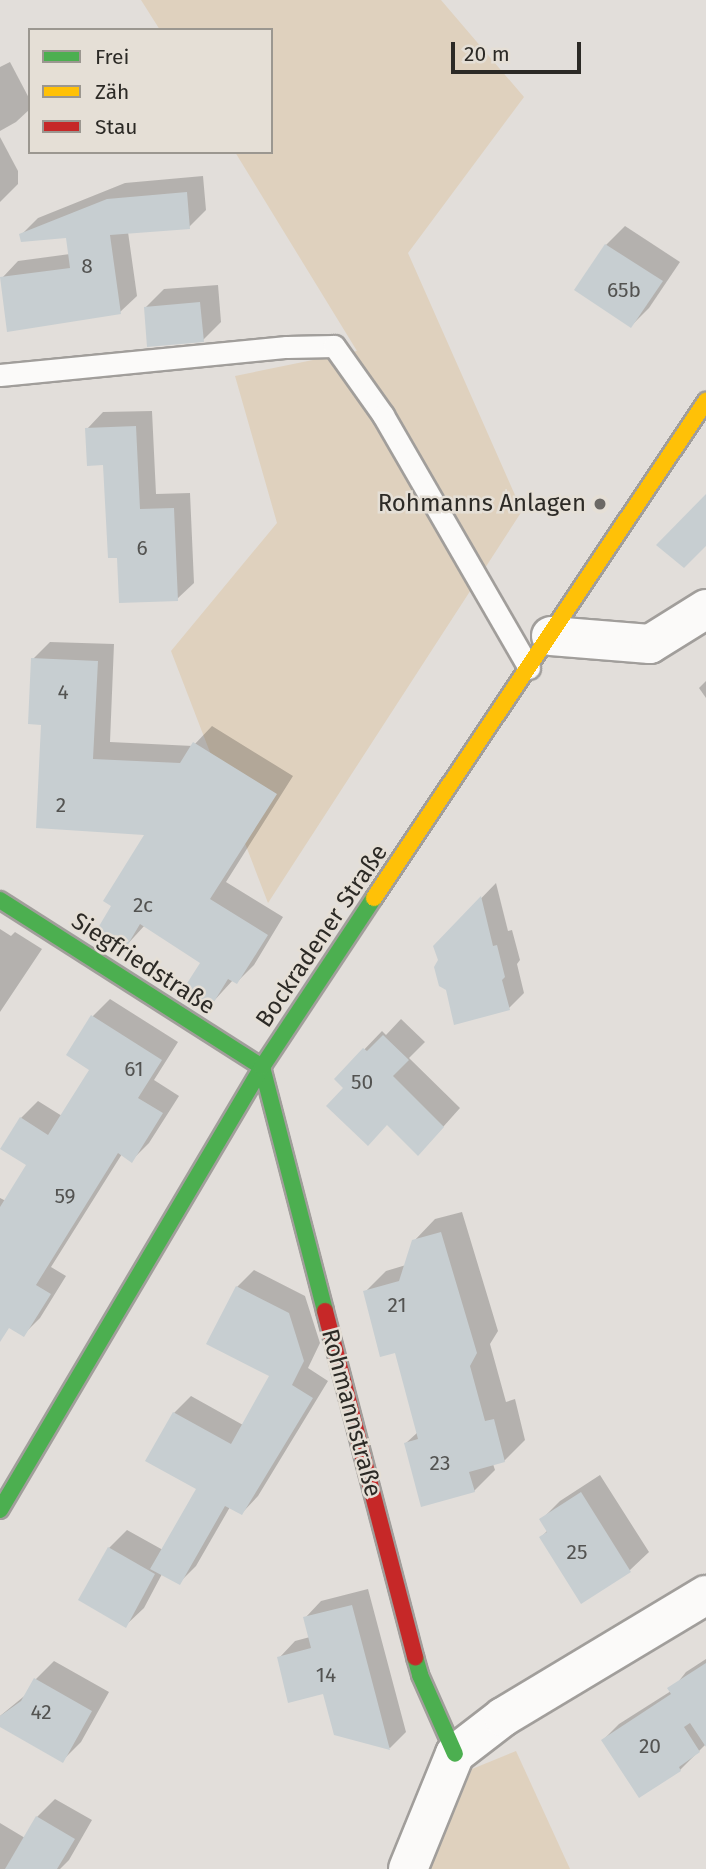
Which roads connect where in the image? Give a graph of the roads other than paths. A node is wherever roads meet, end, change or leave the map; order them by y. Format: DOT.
graph roads {
  1 [pos="0,375"];
  2 [pos="706,401"];
  3 [pos="706,609"];
  4 [pos="551,636"];
  5 [pos="529,668"];
  6 [pos="0,900"];
  7 [pos="261,1067"];
  8 [pos="0,1510"];
  9 [pos="706,1595"];
  10 [pos="455,1754"];
  11 [pos="408,1869"];
  1 -- 5 [label="lane"];
  2 -- 4 [label="street, Bockradener Straße"];
  3 -- 4 [label="street"];
  4 -- 5 [label="street, Bockradener Straße"];
  5 -- 7 [label="street, Bockradener Straße"];
  6 -- 7 [label="street, Siegfriedstraße"];
  7 -- 8 [label="street, Bockradener Straße"];
  7 -- 10 [label="street, Rohmannstraße"];
  9 -- 10 [label="street"];
  10 -- 11 [label="street"];
}
